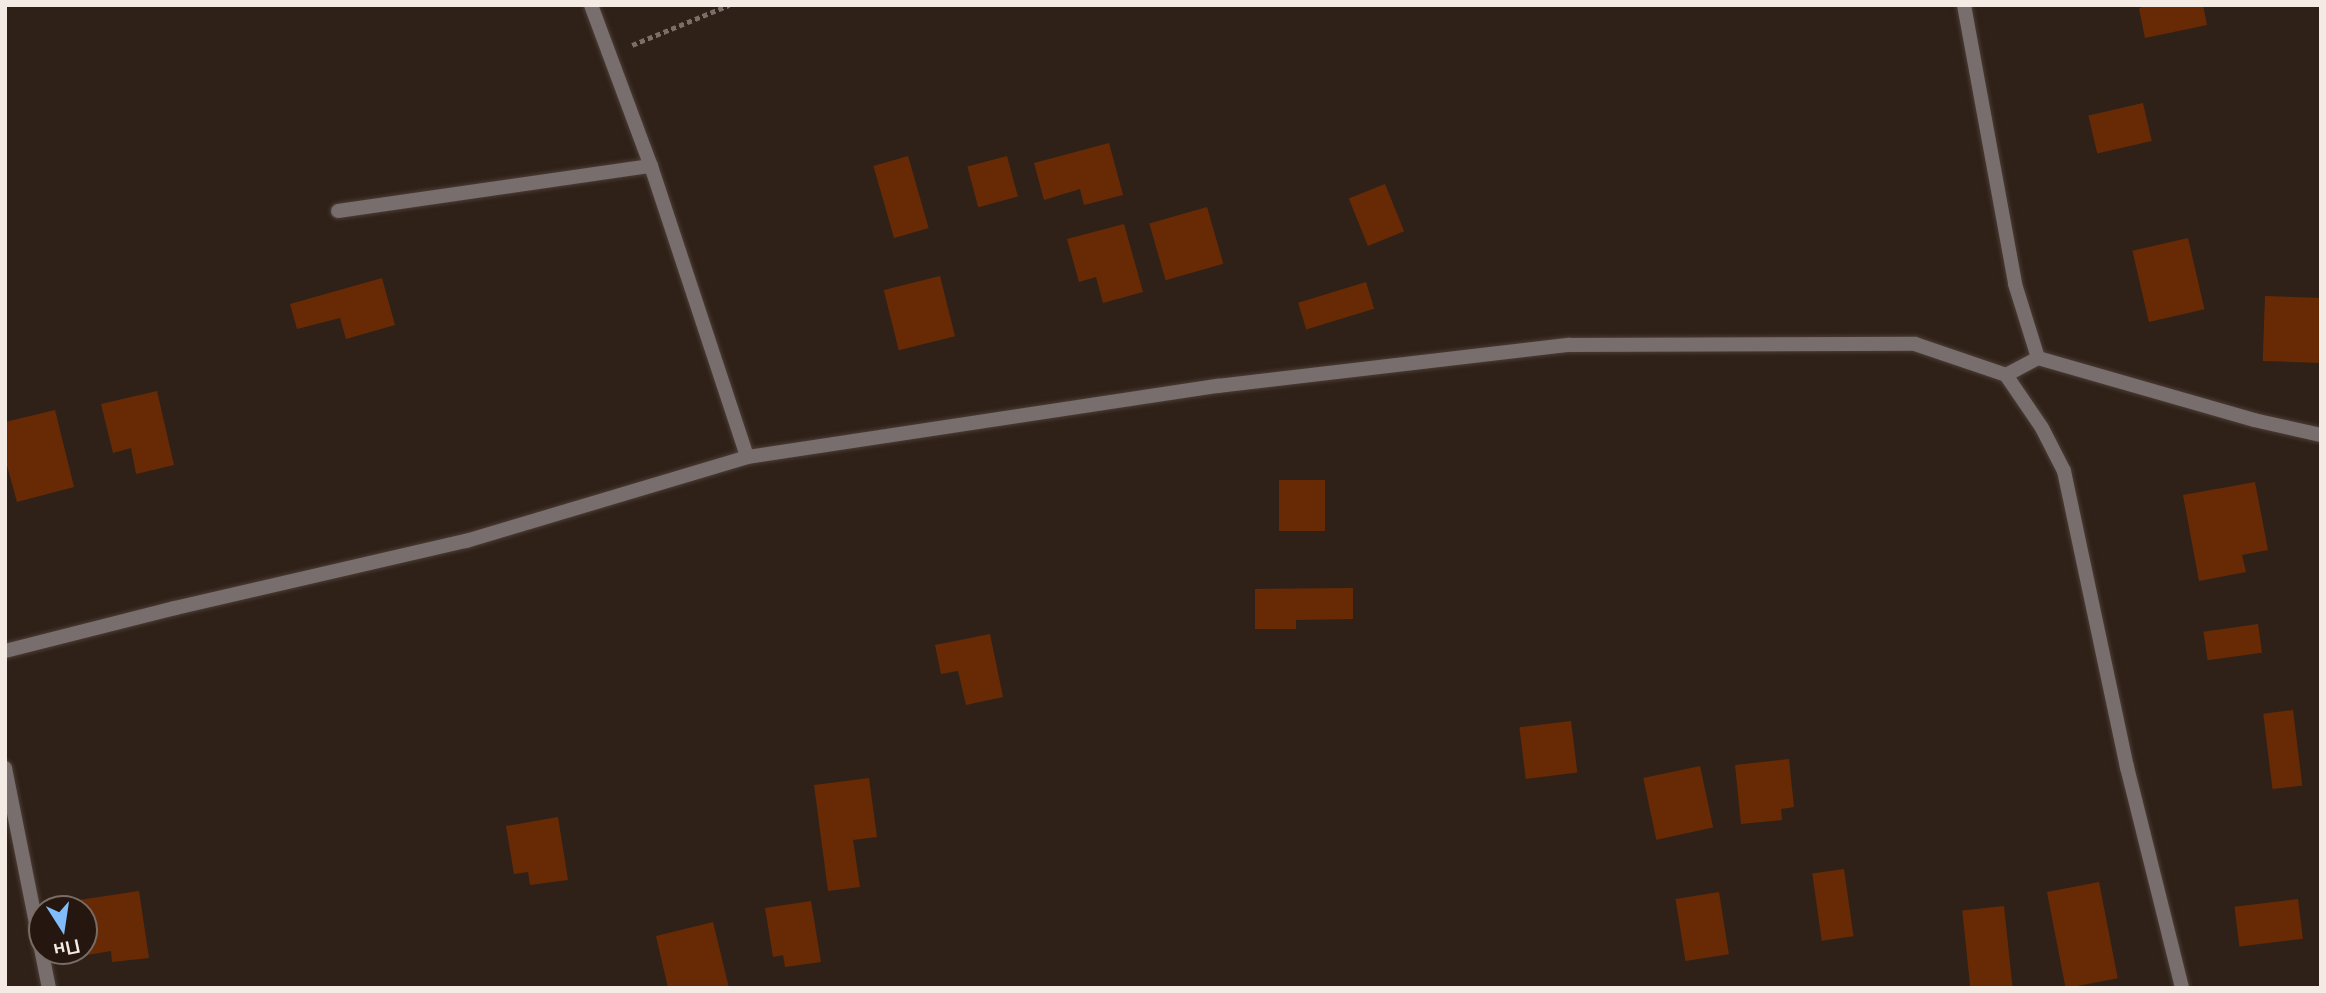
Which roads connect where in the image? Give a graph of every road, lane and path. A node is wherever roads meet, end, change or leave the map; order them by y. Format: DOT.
graph roads {
  1 [pos="591,5"];
  2 [pos="729,5"];
  3 [pos="1964,5"];
  4 [pos="608,55"];
  5 [pos="651,166"];
  6 [pos="338,211"];
  7 [pos="2038,358"];
  8 [pos="2006,375"];
  9 [pos="2321,435"];
  10 [pos="747,457"];
  11 [pos="5,651"];
  12 [pos="5,768"];
  13 [pos="49,988"];
  14 [pos="2182,988"];
  1 -- 4 [label="street"];
  2 -- 4 [label="path"];
  3 -- 7 [label="street"];
  4 -- 5 [label="street"];
  5 -- 6 [label="street"];
  5 -- 10 [label="street"];
  7 -- 8 [label="street"];
  7 -- 9 [label="street"];
  8 -- 10 [label="street"];
  8 -- 14 [label="street"];
  10 -- 11 [label="street"];
  12 -- 13 [label="street"];
}
